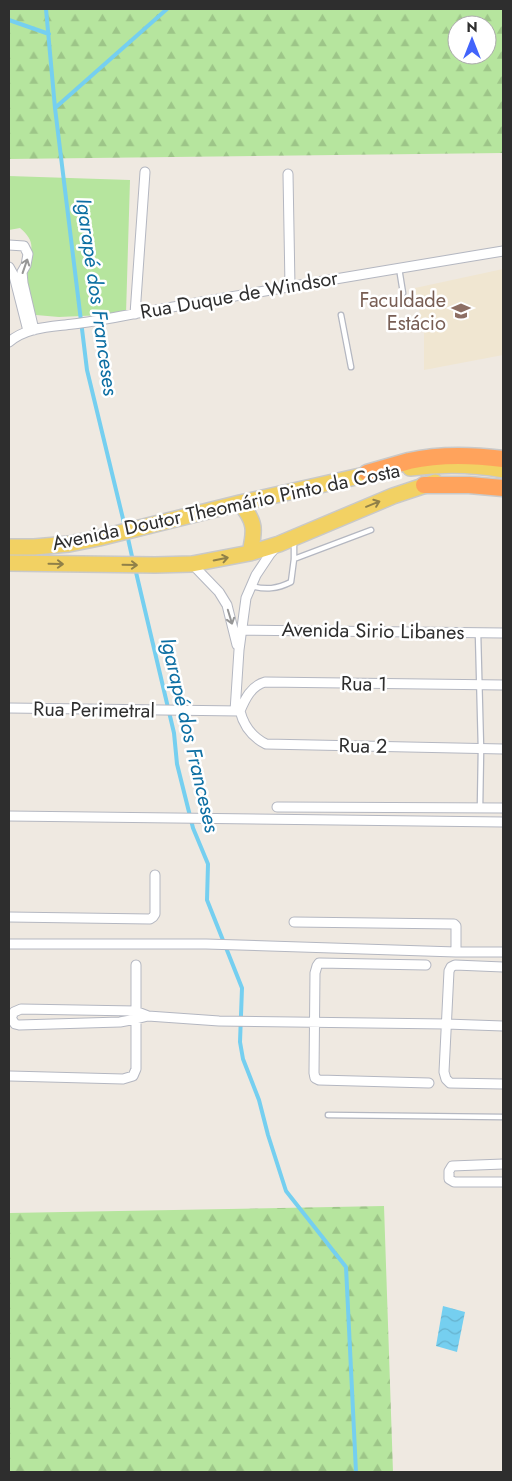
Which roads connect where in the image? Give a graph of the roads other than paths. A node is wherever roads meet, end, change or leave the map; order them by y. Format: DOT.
graph roads {
  1 [pos="145,172"];
  2 [pos="288,174"];
  3 [pos="9,245"];
  4 [pos="503,251"];
  5 [pos="9,267"];
  6 [pos="399,268"];
  7 [pos="290,286"];
  8 [pos="403,293"];
  9 [pos="135,314"];
  10 [pos="341,315"];
  11 [pos="31,331"];
  12 [pos="9,342"];
  13 [pos="351,367"];
  14 [pos="503,460"];
  15 [pos="503,470"];
  16 [pos="367,473"];
  17 [pos="503,480"];
  18 [pos="424,485"];
  19 [pos="503,488"];
  20 [pos="240,503"];
  21 [pos="371,530"];
  22 [pos="294,538"];
  23 [pos="279,544"];
  24 [pos="9,547"];
  25 [pos="250,554"];
  26 [pos="294,559"];
  27 [pos="9,563"];
  28 [pos="192,564"];
  29 [pos="250,586"];
  30 [pos="242,630"];
  31 [pos="478,633"];
  32 [pos="503,633"];
  33 [pos="239,650"];
  34 [pos="479,685"];
  35 [pos="503,685"];
  36 [pos="9,708"];
  37 [pos="237,712"];
  38 [pos="481,749"];
  39 [pos="503,749"];
  40 [pos="276,806"];
  41 [pos="480,808"];
  42 [pos="503,808"];
  43 [pos="9,816"];
  44 [pos="503,822"];
  45 [pos="155,875"];
  46 [pos="9,918"];
  47 [pos="294,922"];
  48 [pos="9,944"];
  49 [pos="456,952"];
  50 [pos="503,952"];
  51 [pos="136,965"];
  52 [pos="426,965"];
  53 [pos="503,967"];
  54 [pos="136,1015"];
  55 [pos="314,1022"];
  56 [pos="446,1024"];
  57 [pos="503,1026"];
  58 [pos="10,1076"];
  59 [pos="429,1083"];
  60 [pos="503,1084"];
  61 [pos="328,1115"];
  62 [pos="503,1117"];
  63 [pos="503,1164"];
  64 [pos="503,1182"];
  1 -- 9 [label="street"];
  2 -- 7 [label="street"];
  11 -- 3 [label="street, one-way"];
  4 -- 6 [label="street, Rua Duque de Windsor"];
  5 -- 11 [label="street"];
  6 -- 7 [label="street, Rua Duque de Windsor"];
  6 -- 8 [label="lane"];
  7 -- 9 [label="street, Rua Duque de Windsor"];
  9 -- 11 [label="street, Rua Duque de Windsor"];
  10 -- 13 [label="lane"];
  11 -- 12 [label="street, Rua Duque de Windsor"];
  14 -- 16 [label="highway"];
  15 -- 16 [label="main road, Avenida Doutor Theomário Pinto da Costa"];
  16 -- 20 [label="main road, Avenida Doutor Theomário Pinto da Costa"];
  17 -- 18 [label="main road, Avenida Doutor Theomário Pinto da Costa"];
  18 -- 19 [label="highway"];
  22 -- 18 [label="main road, Avenida Doutor Theomário Pinto da Costa, one-way"];
  20 -- 24 [label="main road, Avenida Doutor Theomário Pinto da Costa"];
  20 -- 25 [label="main road"];
  21 -- 26 [label="lane"];
  22 -- 23 [label="main road, Avenida Doutor Theomário Pinto da Costa"];
  22 -- 26 [label="lane"];
  23 -- 25 [label="main road, Avenida Doutor Theomário Pinto da Costa"];
  23 -- 29 [label="street"];
  28 -- 25 [label="main road, Avenida Doutor Theomário Pinto da Costa, one-way"];
  26 -- 29 [label="lane"];
  27 -- 28 [label="main road, Avenida Doutor Theomário Pinto da Costa, one-way"];
  28 -- 33 [label="street, one-way"];
  29 -- 30 [label="street"];
  30 -- 31 [label="street, Avenida Sirio Libanes"];
  30 -- 33 [label="street"];
  31 -- 32 [label="street, Avenida Sirio Libanes"];
  31 -- 34 [label="lane"];
  33 -- 37 [label="street"];
  34 -- 35 [label="street, Rua 1"];
  34 -- 37 [label="street, Rua 1"];
  34 -- 38 [label="lane"];
  36 -- 37 [label="street, Rua Perimetral"];
  37 -- 38 [label="street, Rua 2"];
  38 -- 39 [label="street, Rua 2"];
  38 -- 41 [label="lane"];
  40 -- 41 [label="street"];
  41 -- 42 [label="street"];
  43 -- 44 [label="street"];
  45 -- 46 [label="street"];
  47 -- 49 [label="street"];
  48 -- 49 [label="street"];
  49 -- 50 [label="street"];
  51 -- 54 [label="street"];
  52 -- 55 [label="street"];
  53 -- 56 [label="street"];
  54 -- 54 [label="street"];
  54 -- 55 [label="street"];
  54 -- 58 [label="street"];
  55 -- 56 [label="street"];
  55 -- 59 [label="street"];
  56 -- 57 [label="street"];
  56 -- 60 [label="street"];
  61 -- 62 [label="lane"];
  63 -- 64 [label="street"];
}
